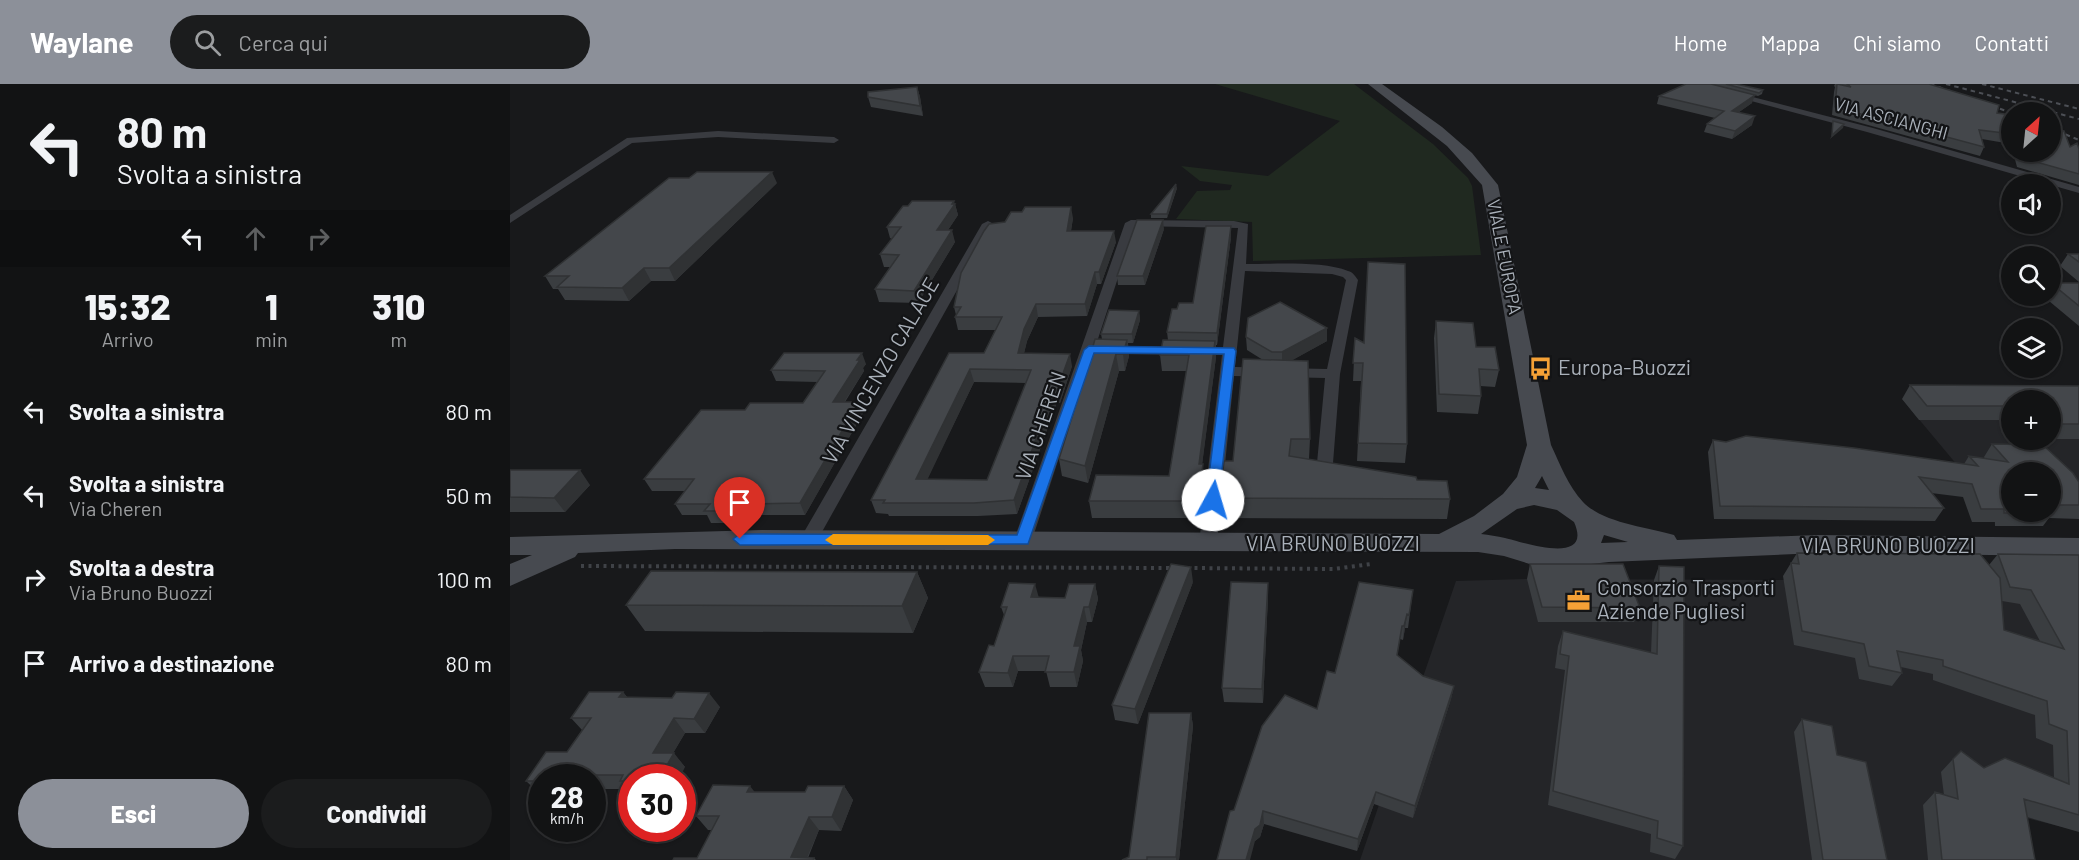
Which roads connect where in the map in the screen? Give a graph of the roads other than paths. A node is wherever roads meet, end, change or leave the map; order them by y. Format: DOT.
graph roads {
  1 [pos="1374,84"];
  2 [pos="1692,84"];
  3 [pos="834,140"];
  4 [pos="2079,190"];
  5 [pos="510,220"];
  6 [pos="988,224"];
  7 [pos="1240,267"];
  8 [pos="1089,350"];
  9 [pos="1230,351"];
  10 [pos="1227,371"];
  11 [pos="1333,374"];
  12 [pos="1539,445"];
  13 [pos="1325,463"];
  14 [pos="1505,506"];
  15 [pos="1580,512"];
  16 [pos="810,539"];
  17 [pos="1023,540"];
  18 [pos="586,543"];
  19 [pos="1208,543"];
  20 [pos="1432,544"];
  21 [pos="510,546"];
  22 [pos="2079,547"];
  23 [pos="1696,548"];
  24 [pos="1529,555"];
  25 [pos="1576,555"];
  26 [pos="510,576"];
  1 -- 12 [label="main road, VIALE EUROPA"];
  2 -- 4 [label="street, VIA ASCIANGHI"];
  3 -- 5 [label="street"];
  6 -- 16 [label="street, VIA VINCENZO CALACE"];
  7 -- 8 [label="street, VIA CHEREN"];
  7 -- 9 [label="street"];
  7 -- 11 [label="street"];
  8 -- 9 [label="street"];
  8 -- 17 [label="street, VIA CHEREN"];
  9 -- 10 [label="street"];
  10 -- 11 [label="street"];
  10 -- 19 [label="street"];
  11 -- 13 [label="street"];
  12 -- 14 [label="main road"];
  12 -- 15 [label="main road"];
  14 -- 15 [label="main road"];
  14 -- 20 [label="main road"];
  14 -- 24 [label="main road"];
  15 -- 23 [label="main road"];
  15 -- 25 [label="main road"];
  16 -- 17 [label="main road, VIA BRUNO BUOZZI"];
  16 -- 18 [label="main road, VIA BRUNO BUOZZI"];
  17 -- 19 [label="main road, VIA BRUNO BUOZZI"];
  18 -- 21 [label="main road, VIA BRUNO BUOZZI"];
  18 -- 26 [label="main road"];
  19 -- 20 [label="main road, VIA BRUNO BUOZZI"];
  20 -- 24 [label="main road, VIA BRUNO BUOZZI"];
  22 -- 23 [label="main road, VIA BRUNO BUOZZI"];
  23 -- 25 [label="main road"];
  24 -- 25 [label="main road"];
}
